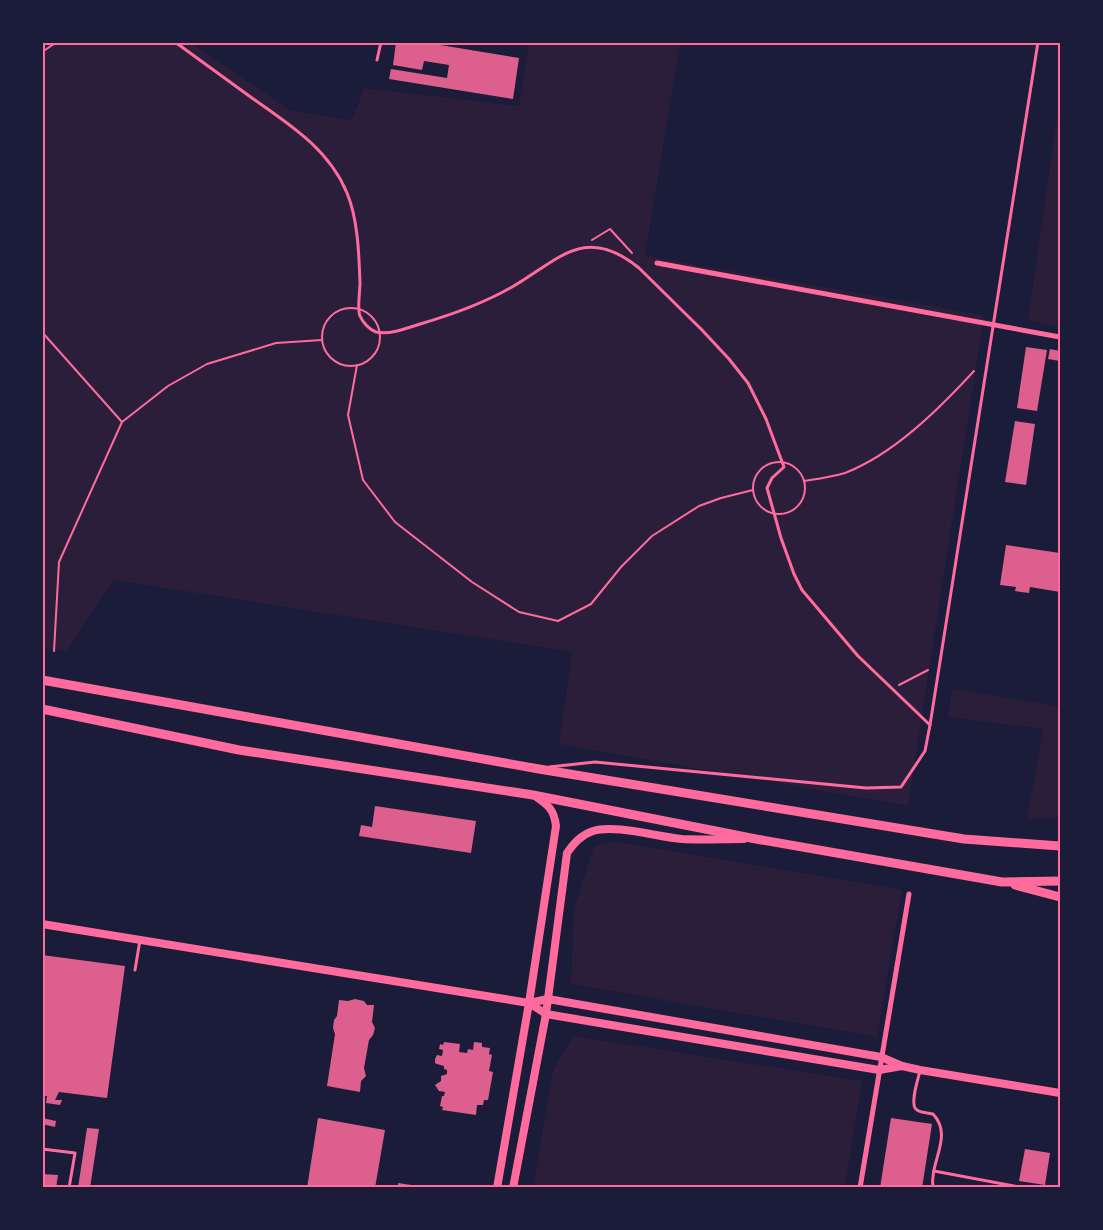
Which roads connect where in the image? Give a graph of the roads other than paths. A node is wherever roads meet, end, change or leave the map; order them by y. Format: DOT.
graph roads {
  1 [pos="175,42"];
  2 [pos="380,42"];
  3 [pos="1038,42"];
  4 [pos="377,60"];
  5 [pos="657,264"];
  6 [pos="993,324"];
  7 [pos="1060,337"];
  8 [pos="42,680"];
  9 [pos="42,709"];
  10 [pos="930,725"];
  11 [pos="539,768"];
  12 [pos="533,795"];
  13 [pos="756,839"];
  14 [pos="1060,846"];
  15 [pos="1060,881"];
  16 [pos="1002,882"];
  17 [pos="909,894"];
  18 [pos="1060,897"];
  19 [pos="42,924"];
  20 [pos="140,939"];
  21 [pos="135,970"];
  22 [pos="548,999"];
  23 [pos="530,1003"];
  24 [pos="546,1014"];
  25 [pos="881,1057"];
  26 [pos="902,1066"];
  27 [pos="879,1070"];
  28 [pos="920,1070"];
  29 [pos="1060,1093"];
  30 [pos="42,1148"];
  31 [pos="934,1171"];
  32 [pos="70,1188"];
  33 [pos="497,1188"];
  34 [pos="513,1188"];
  35 [pos="860,1188"];
  36 [pos="933,1188"];
  37 [pos="1025,1188"];
  1 -- 10 [label="lane"];
  2 -- 4 [label="lane"];
  3 -- 6 [label="lane"];
  5 -- 6 [label="street"];
  6 -- 7 [label="street"];
  6 -- 10 [label="lane"];
  8 -- 11 [label="main road"];
  9 -- 12 [label="main road"];
  10 -- 11 [label="lane"];
  11 -- 14 [label="main road"];
  12 -- 13 [label="main road"];
  12 -- 23 [label="street"];
  13 -- 16 [label="main road"];
  13 -- 22 [label="street"];
  15 -- 16 [label="main road"];
  16 -- 18 [label="main road"];
  17 -- 25 [label="street"];
  19 -- 20 [label="street"];
  20 -- 21 [label="lane"];
  20 -- 23 [label="street"];
  22 -- 23 [label="street"];
  22 -- 24 [label="street"];
  22 -- 25 [label="street"];
  23 -- 24 [label="street"];
  23 -- 33 [label="street"];
  24 -- 27 [label="street"];
  24 -- 34 [label="street"];
  25 -- 26 [label="street"];
  25 -- 27 [label="street"];
  26 -- 27 [label="street"];
  26 -- 28 [label="street"];
  27 -- 35 [label="street"];
  28 -- 29 [label="street"];
  28 -- 31 [label="lane"];
  30 -- 32 [label="lane"];
  31 -- 36 [label="lane"];
  31 -- 37 [label="lane"];
}
